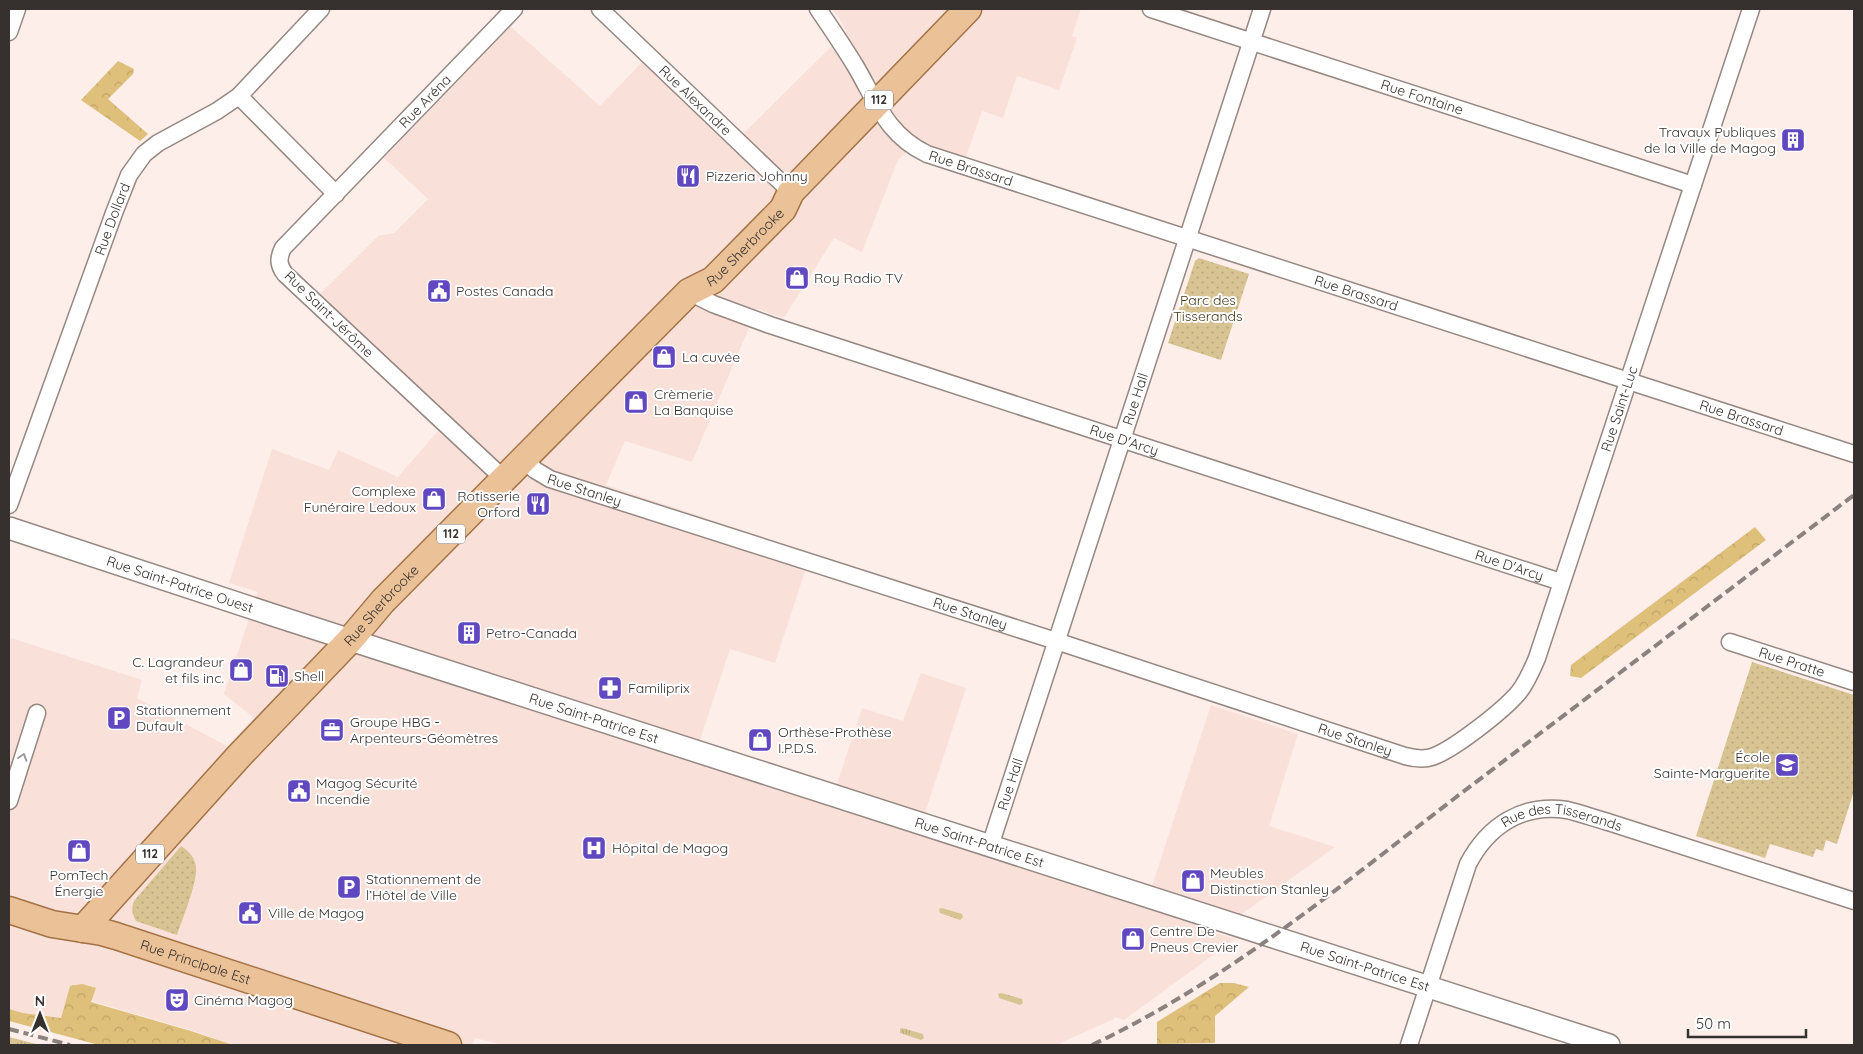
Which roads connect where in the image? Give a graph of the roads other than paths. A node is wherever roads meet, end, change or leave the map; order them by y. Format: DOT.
graph roads {
  1 [pos="16,9"];
  2 [pos="321,9"];
  3 [pos="514,9"];
  4 [pos="600,9"];
  5 [pos="818,9"];
  6 [pos="968,9"];
  7 [pos="1151,9"];
  8 [pos="1262,9"];
  9 [pos="1751,9"];
  10 [pos="9,32"];
  11 [pos="1252,42"];
  12 [pos="239,96"];
  13 [pos="876,104"];
  14 [pos="1693,185"];
  15 [pos="791,192"];
  16 [pos="336,194"];
  17 [pos="1188,239"];
  18 [pos="689,292"];
  19 [pos="1627,382"];
  20 [pos="1122,440"];
  21 [pos="1854,454"];
  22 [pos="524,459"];
  23 [pos="504,479"];
  24 [pos="9,505"];
  25 [pos="9,528"];
  26 [pos="1561,582"];
  27 [pos="350,640"];
  28 [pos="1056,641"];
  29 [pos="1730,642"];
  30 [pos="1854,682"];
  31 [pos="37,713"];
  32 [pos="1421,758"];
  33 [pos="9,801"];
  34 [pos="990,846"];
  35 [pos="1854,901"];
  36 [pos="9,910"];
  37 [pos="83,929"];
  38 [pos="1428,986"];
  39 [pos="448,1045"];
  40 [pos="1409,1045"];
  41 [pos="1609,1045"];
  1 -- 10 [label="street"];
  2 -- 12 [label="street, Rue Dollard"];
  3 -- 16 [label="street, Rue Aréna"];
  4 -- 15 [label="street, Rue Alexandre"];
  5 -- 13 [label="street, Rue Brassard"];
  6 -- 13 [label="main road, Rue Sherbrooke / 112"];
  7 -- 11 [label="street, Rue Fontaine"];
  8 -- 11 [label="street, Rue Hall"];
  9 -- 14 [label="street, Rue Saint-Luc"];
  11 -- 14 [label="street, Rue Fontaine"];
  11 -- 17 [label="street, Rue Hall"];
  12 -- 16 [label="street"];
  12 -- 24 [label="street, Rue Dollard"];
  13 -- 15 [label="main road, Rue Sherbrooke / 112"];
  13 -- 17 [label="street, Rue Brassard"];
  14 -- 19 [label="street, Rue Saint-Luc"];
  15 -- 18 [label="main road, Rue Sherbrooke / 112"];
  16 -- 23 [label="street, Rue Saint-Jérôme"];
  17 -- 19 [label="street, Rue Brassard"];
  17 -- 20 [label="street, Rue Hall"];
  18 -- 20 [label="street, Rue D'Arcy"];
  18 -- 22 [label="main road, Rue Sherbrooke / 112"];
  19 -- 21 [label="street, Rue Brassard"];
  19 -- 26 [label="street, Rue Saint-Luc"];
  20 -- 26 [label="street, Rue D'Arcy"];
  20 -- 28 [label="street, Rue Hall"];
  22 -- 23 [label="main road, Rue Sherbrooke / 112"];
  22 -- 28 [label="street, Rue Stanley"];
  23 -- 27 [label="main road, Rue Sherbrooke / 112"];
  25 -- 27 [label="street, Rue Saint-Patrice Ouest"];
  26 -- 32 [label="street, Rue Saint-Luc"];
  27 -- 34 [label="street, Rue Saint-Patrice Est"];
  27 -- 37 [label="main road, Rue Sherbrooke / 112"];
  28 -- 32 [label="street, Rue Stanley"];
  28 -- 34 [label="street, Rue Hall"];
  29 -- 30 [label="street, Rue Pratte"];
  33 -- 31 [label="street, one-way"];
  34 -- 38 [label="street, Rue Saint-Patrice Est"];
  35 -- 38 [label="street, Rue des Tisserands"];
  36 -- 37 [label="main road, Rue Principale Est"];
  37 -- 39 [label="main road, Rue Principale Est"];
  38 -- 40 [label="street, Rue des Tisserands"];
  38 -- 41 [label="street, Rue Saint-Patrice Est"];
}
